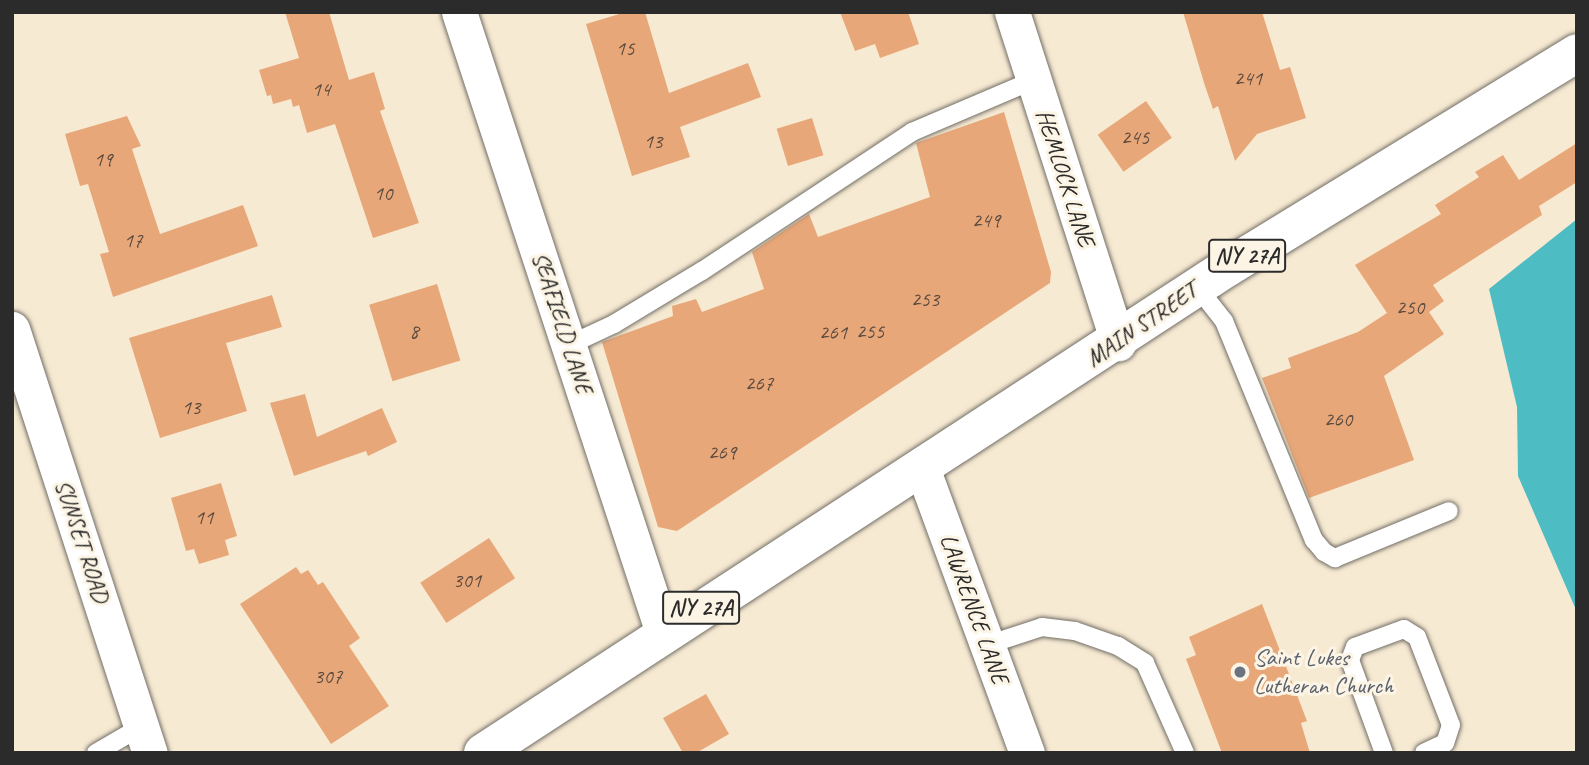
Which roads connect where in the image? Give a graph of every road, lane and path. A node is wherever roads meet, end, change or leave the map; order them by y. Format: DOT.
graph roads {
  1 [pos="459,12"];
  2 [pos="1012,12"];
  3 [pos="1577,53"];
  4 [pos="1034,80"];
  5 [pos="1198,288"];
  6 [pos="12,329"];
  7 [pos="1118,343"];
  8 [pos="569,345"];
  9 [pos="921,465"];
  10 [pos="1449,512"];
  11 [pos="663,633"];
  12 [pos="987,645"];
  13 [pos="146,739"];
  14 [pos="96,753"];
  15 [pos="482,753"];
  16 [pos="1027,753"];
  17 [pos="1185,753"];
  18 [pos="1384,753"];
  19 [pos="1424,753"];
  1 -- 8 [label="street, SEAFIELD LANE"];
  2 -- 4 [label="street, HEMLOCK LANE"];
  3 -- 5 [label="main road, MAIN STREET / NY 27A"];
  4 -- 7 [label="street, HEMLOCK LANE"];
  4 -- 8 [label="lane"];
  5 -- 7 [label="main road, MAIN STREET / NY 27A"];
  5 -- 10 [label="lane"];
  6 -- 13 [label="street, SUNSET ROAD"];
  7 -- 9 [label="main road, MAIN STREET / NY 27A"];
  8 -- 11 [label="street, SEAFIELD LANE"];
  9 -- 11 [label="main road, NY 27A"];
  9 -- 12 [label="street, LAWRENCE LANE"];
  11 -- 15 [label="main road, NY 27A"];
  12 -- 16 [label="street, LAWRENCE LANE"];
  12 -- 17 [label="lane"];
  13 -- 14 [label="lane"];
  18 -- 19 [label="lane"];
}
